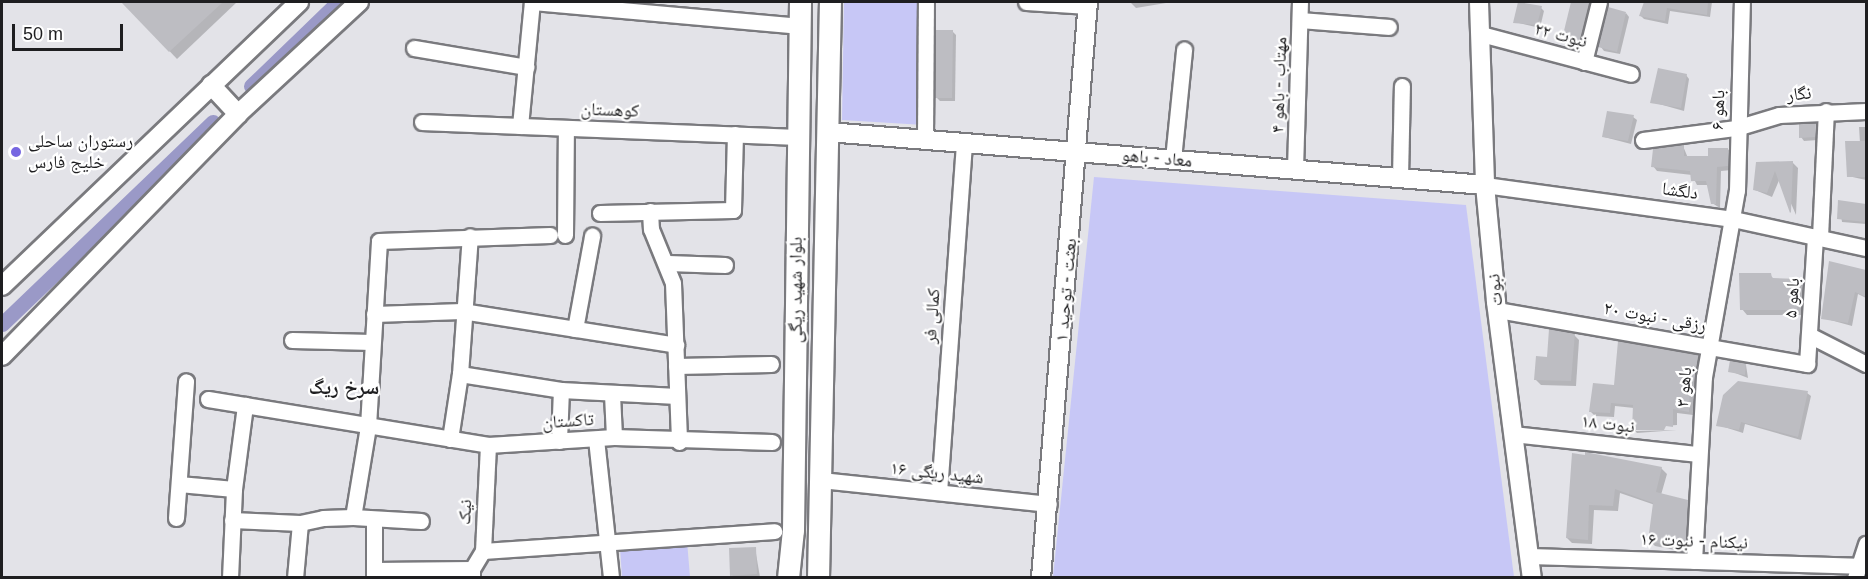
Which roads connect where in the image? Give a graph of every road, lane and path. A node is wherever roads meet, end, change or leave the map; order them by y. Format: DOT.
graph roads {
  1 [pos="299,2"];
  2 [pos="359,2"];
  3 [pos="532,2"];
  4 [pos="800,2"];
  5 [pos="830,2"];
  6 [pos="926,2"];
  7 [pos="1026,2"];
  8 [pos="1300,2"];
  9 [pos="1479,2"];
  10 [pos="1599,2"];
  11 [pos="1742,2"];
  12 [pos="1088,4"];
  13 [pos="609,5"];
  14 [pos="1301,20"];
  15 [pos="799,26"];
  16 [pos="1389,27"];
  17 [pos="1481,34"];
  18 [pos="414,48"];
  19 [pos="1184,50"];
  20 [pos="1584,62"];
  21 [pos="526,67"];
  22 [pos="1631,74"];
  23 [pos="211,85"];
  24 [pos="1402,86"];
  25 [pos="1826,111"];
  26 [pos="1866,111"];
  27 [pos="238,114"];
  28 [pos="423,122"];
  29 [pos="520,126"];
  30 [pos="566,128"];
  31 [pos="1736,128"];
  32 [pos="828,132"];
  33 [pos="735,134"];
  34 [pos="796,137"];
  35 [pos="925,139"];
  36 [pos="1643,140"];
  37 [pos="964,142"];
  38 [pos="1078,152"];
  39 [pos="1173,159"];
  40 [pos="1295,169"];
  41 [pos="1400,178"];
  42 [pos="1485,185"];
  43 [pos="650,211"];
  44 [pos="600,213"];
  45 [pos="1733,219"];
  46 [pos="470,236"];
  47 [pos="592,236"];
  48 [pos="1817,236"];
  49 [pos="1866,248"];
  50 [pos="668,263"];
  51 [pos="724,266"];
  52 [pos="2,286"];
  53 [pos="1497,310"];
  54 [pos="462,311"];
  55 [pos="374,314"];
  56 [pos="575,329"];
  57 [pos="1809,335"];
  58 [pos="292,340"];
  59 [pos="372,342"];
  60 [pos="676,345"];
  61 [pos="1708,346"];
  62 [pos="2,356"];
  63 [pos="771,364"];
  64 [pos="1807,364"];
  65 [pos="1866,364"];
  66 [pos="676,366"];
  67 [pos="460,374"];
  68 [pos="186,381"];
  69 [pos="561,390"];
  70 [pos="612,394"];
  71 [pos="677,396"];
  72 [pos="208,399"];
  73 [pos="245,405"];
  74 [pos="368,426"];
  75 [pos="1513,434"];
  76 [pos="614,437"];
  77 [pos="450,439"];
  78 [pos="596,439"];
  79 [pos="559,441"];
  80 [pos="679,442"];
  81 [pos="772,442"];
  82 [pos="488,446"];
  83 [pos="1698,454"];
  84 [pos="821,480"];
  85 [pos="179,484"];
  86 [pos="234,489"];
  87 [pos="939,492"];
  88 [pos="1048,504"];
  89 [pos="353,517"];
  90 [pos="176,518"];
  91 [pos="374,519"];
  92 [pos="232,520"];
  93 [pos="421,521"];
  94 [pos="300,524"];
  95 [pos="774,531"];
  96 [pos="607,544"];
  97 [pos="1866,544"];
  98 [pos="483,551"];
  99 [pos="1528,556"];
  100 [pos="1694,561"];
  101 [pos="1720,562"];
  102 [pos="1856,572"];
  103 [pos="472,573"];
  104 [pos="374,574"];
  105 [pos="230,578"];
  106 [pos="295,578"];
  107 [pos="611,578"];
  108 [pos="788,578"];
  109 [pos="818,578"];
  110 [pos="1041,578"];
  111 [pos="1532,578"];
  112 [pos="1721,578"];
  1 -- 23 [label="street"];
  2 -- 27 [label="street"];
  3 -- 13 [label="street"];
  3 -- 21 [label="street"];
  4 -- 15 [label="main road, بلوار شهید ریگی"];
  5 -- 32 [label="main road, بلوار شهید ریگی"];
  6 -- 35 [label="street"];
  7 -- 12 [label="street"];
  8 -- 14 [label="street, مهتاب - باهو ۴"];
  9 -- 17 [label="street, نبوت"];
  10 -- 20 [label="street"];
  11 -- 31 [label="street, باهو ۶"];
  12 -- 38 [label="street, بعثت - توحید ۱"];
  13 -- 15 [label="street"];
  14 -- 16 [label="street"];
  14 -- 40 [label="street, مهتاب - باهو ۴"];
  15 -- 34 [label="main road, بلوار شهید ریگی"];
  17 -- 20 [label="street, نبوت ۲۲"];
  17 -- 42 [label="street, نبوت"];
  18 -- 21 [label="street"];
  19 -- 39 [label="street"];
  20 -- 22 [label="street, نبوت ۲۲"];
  21 -- 29 [label="street"];
  23 -- 27 [label="street"];
  23 -- 52 [label="street"];
  24 -- 41 [label="street"];
  25 -- 26 [label="street, نگار"];
  25 -- 31 [label="street, نگار"];
  25 -- 48 [label="street, باهو ۵"];
  27 -- 62 [label="street"];
  28 -- 29 [label="street, کوهستان"];
  29 -- 30 [label="street, کوهستان"];
  30 -- 33 [label="street, کوهستان"];
  30 -- 46 [label="street"];
  31 -- 36 [label="street, نگار"];
  31 -- 45 [label="street, باهو ۶"];
  32 -- 35 [label="street, معاد - باهو"];
  32 -- 84 [label="main road, بلوار شهید ریگی"];
  33 -- 34 [label="street, کوهستان"];
  33 -- 43 [label="street"];
  34 -- 108 [label="main road, بلوار شهید ریگی"];
  35 -- 37 [label="street, معاد - باهو"];
  37 -- 38 [label="street, معاد - باهو"];
  37 -- 87 [label="street, کمالی فر"];
  38 -- 39 [label="street, معاد - باهو"];
  38 -- 88 [label="street, بعثت - توحید ۱"];
  39 -- 40 [label="street, معاد - باهو"];
  40 -- 41 [label="street, معاد - باهو"];
  41 -- 42 [label="street, معاد - باهو"];
  42 -- 45 [label="street, دلگشا"];
  42 -- 53 [label="street, نبوت"];
  43 -- 44 [label="street"];
  43 -- 50 [label="street"];
  45 -- 48 [label="street, دلگشا"];
  45 -- 61 [label="street, باهو ۳"];
  46 -- 54 [label="street"];
  46 -- 55 [label="street"];
  47 -- 56 [label="street"];
  48 -- 49 [label="street, دلگشا"];
  48 -- 57 [label="street, باهو ۵"];
  50 -- 51 [label="street"];
  50 -- 60 [label="street"];
  53 -- 61 [label="street, رزقی - نبوت ۲۰"];
  53 -- 75 [label="street, نبوت"];
  54 -- 55 [label="street"];
  54 -- 56 [label="street"];
  54 -- 67 [label="street"];
  55 -- 59 [label="street"];
  56 -- 60 [label="street"];
  57 -- 64 [label="street, باهو ۵"];
  57 -- 65 [label="street"];
  58 -- 59 [label="street"];
  59 -- 74 [label="street"];
  60 -- 66 [label="street"];
  61 -- 64 [label="street, رزقی - نبوت ۲۰"];
  61 -- 83 [label="street, باهو ۳"];
  63 -- 66 [label="street"];
  66 -- 71 [label="street"];
  67 -- 69 [label="street"];
  67 -- 77 [label="street"];
  68 -- 85 [label="street"];
  69 -- 70 [label="street"];
  69 -- 79 [label="street"];
  70 -- 71 [label="street"];
  70 -- 76 [label="street"];
  71 -- 80 [label="street"];
  72 -- 73 [label="street, تاکستان"];
  73 -- 74 [label="street, تاکستان"];
  73 -- 86 [label="street"];
  74 -- 77 [label="street, تاکستان"];
  74 -- 89 [label="street"];
  75 -- 83 [label="street, نبوت ۱۸"];
  75 -- 99 [label="street, نبوت"];
  76 -- 78 [label="street, تاکستان"];
  76 -- 80 [label="street, تاکستان"];
  77 -- 82 [label="street, تاکستان"];
  78 -- 79 [label="street, تاکستان"];
  78 -- 96 [label="street"];
  79 -- 82 [label="street, تاکستان"];
  80 -- 81 [label="street, تاکستان"];
  82 -- 98 [label="street, نیک"];
  83 -- 100 [label="street, باهو ۳"];
  84 -- 87 [label="street, شهید ریگی ۱۶"];
  84 -- 109 [label="main road, بلوار شهید ریگی"];
  85 -- 86 [label="street"];
  85 -- 90 [label="street"];
  86 -- 92 [label="street"];
  87 -- 88 [label="street, شهید ریگی ۱۶"];
  88 -- 110 [label="street, بعثت - توحید ۱"];
  89 -- 91 [label="street"];
  89 -- 94 [label="street"];
  91 -- 93 [label="street"];
  91 -- 104 [label="street"];
  92 -- 94 [label="street"];
  92 -- 105 [label="street"];
  94 -- 106 [label="street"];
  95 -- 96 [label="street"];
  96 -- 98 [label="street"];
  96 -- 107 [label="street"];
  97 -- 102 [label="street"];
  98 -- 103 [label="street, نیک"];
  99 -- 100 [label="street, نیکنام - نبوت ۱۶"];
  99 -- 111 [label="street, نبوت"];
  100 -- 101 [label="street, نیکنام - نبوت ۱۶"];
  101 -- 102 [label="street, نیکنام - نبوت ۱۶"];
  101 -- 112 [label="street"];
  103 -- 104 [label="street"];
}
